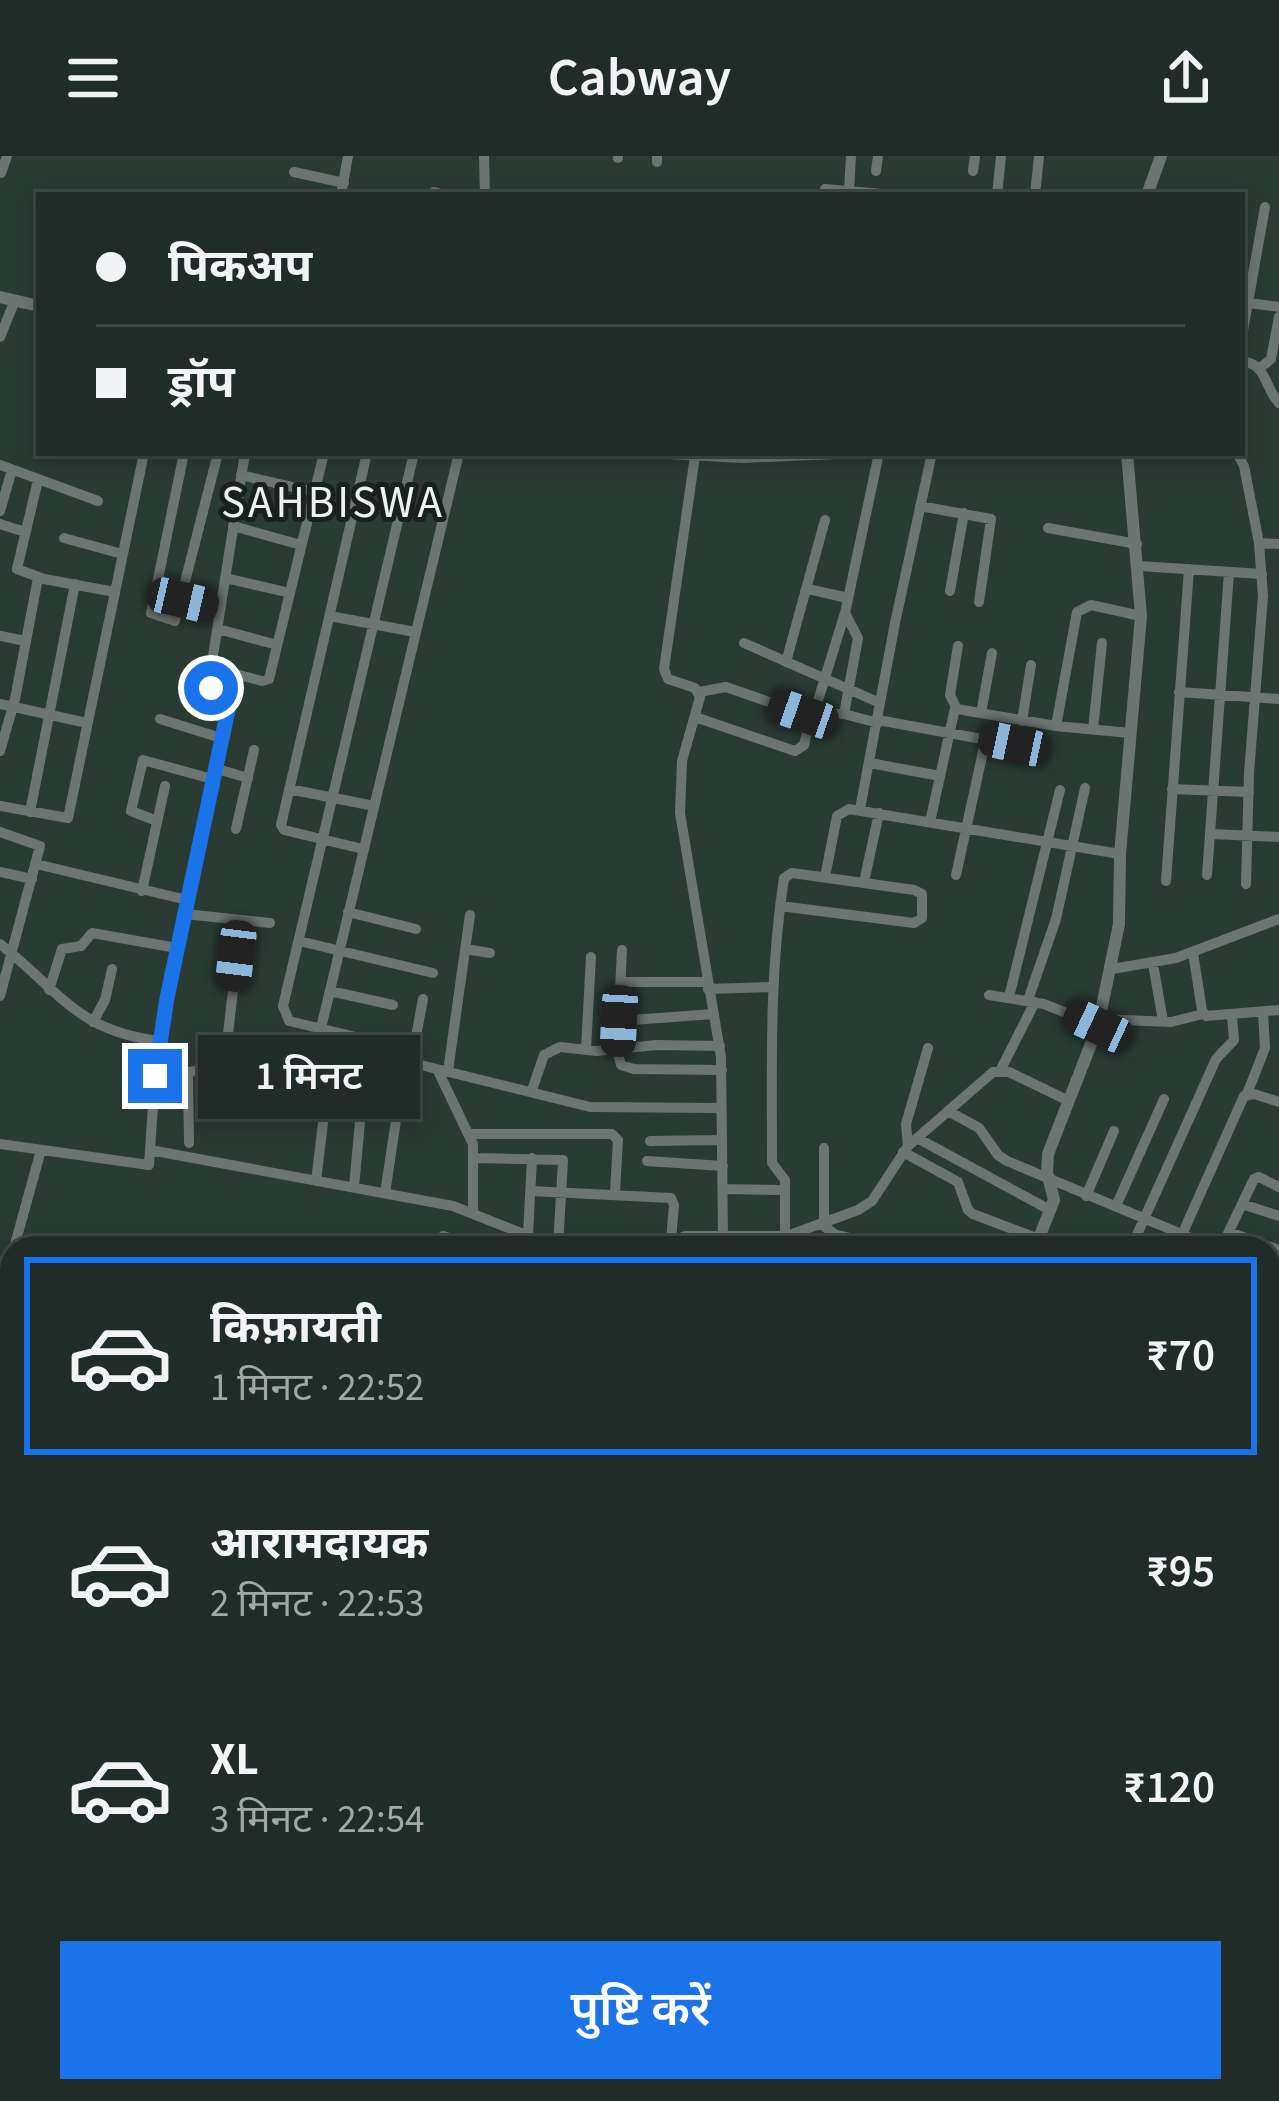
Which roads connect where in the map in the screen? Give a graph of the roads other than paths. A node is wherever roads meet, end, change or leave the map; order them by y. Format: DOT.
graph roads {
  1 [pos="7,156"];
  2 [pos="348,156"];
  3 [pos="484,156"];
  4 [pos="851,156"];
  5 [pos="878,156"];
  6 [pos="975,156"];
  7 [pos="1001,156"];
  8 [pos="1039,156"];
  9 [pos="1161,156"];
  10 [pos="876,171"];
  11 [pos="1,172"];
  12 [pos="294,172"];
  13 [pos="973,172"];
  14 [pos="342,189"];
  15 [pos="825,189"];
  16 [pos="849,191"];
  17 [pos="485,192"];
  18 [pos="860,192"];
  19 [pos="997,192"];
  20 [pos="1035,192"];
  21 [pos="1148,192"];
  22 [pos="1265,207"];
  23 [pos="1245,255"];
  24 [pos="1256,256"];
  25 [pos="0,297"];
  26 [pos="15,301"];
  27 [pos="1249,303"];
  28 [pos="36,305"];
  29 [pos="1279,307"];
  30 [pos="1279,317"];
  31 [pos="1245,322"];
  32 [pos="0,337"];
  33 [pos="1277,338"];
  34 [pos="1245,363"];
  35 [pos="1260,368"];
  36 [pos="1279,404"];
  37 [pos="143,456"];
  38 [pos="183,456"];
  39 [pos="217,456"];
  40 [pos="244,456"];
  41 [pos="323,456"];
  42 [pos="366,456"];
  43 [pos="413,456"];
  44 [pos="458,456"];
  45 [pos="694,456"];
  46 [pos="878,456"];
  47 [pos="931,456"];
  48 [pos="1126,456"];
  49 [pos="1239,456"];
  50 [pos="6,468"];
  51 [pos="241,476"];
  52 [pos="38,479"];
  53 [pos="314,492"];
  54 [pos="98,501"];
  55 [pos="920,506"];
  56 [pos="0,511"];
  57 [pos="964,513"];
  58 [pos="825,520"];
  59 [pos="0,524"];
  60 [pos="233,526"];
  61 [pos="1048,528"];
  62 [pos="25,532"];
  63 [pos="64,538"];
  64 [pos="1259,543"];
  65 [pos="1137,544"];
  66 [pos="1279,544"];
  67 [pos="302,545"];
  68 [pos="122,554"];
  69 [pos="1139,566"];
  70 [pos="1189,569"];
  71 [pos="1229,572"];
  72 [pos="159,574"];
  73 [pos="1262,574"];
  74 [pos="38,578"];
  75 [pos="225,578"];
  76 [pos="187,582"];
  77 [pos="76,584"];
  78 [pos="808,589"];
  79 [pos="950,591"];
  80 [pos="115,592"];
  81 [pos="290,593"];
  82 [pos="848,598"];
  83 [pos="183,600"];
  84 [pos="979,602"];
  85 [pos="221,608"];
  86 [pos="844,613"];
  87 [pos="330,616"];
  88 [pos="1141,616"];
  89 [pos="1262,619"];
  90 [pos="1279,620"];
  91 [pos="375,624"];
  92 [pos="218,629"];
  93 [pos="415,632"];
  94 [pos="0,636"];
  95 [pos="26,641"];
  96 [pos="1102,643"];
  97 [pos="744,644"];
  98 [pos="277,645"];
  99 [pos="958,646"];
  100 [pos="992,653"];
  101 [pos="786,662"];
  102 [pos="1031,665"];
  103 [pos="212,668"];
  104 [pos="824,680"];
  105 [pos="848,687"];
  106 [pos="699,692"];
  107 [pos="1179,692"];
  108 [pos="1221,695"];
  109 [pos="1255,697"];
  110 [pos="1279,699"];
  111 [pos="880,703"];
  112 [pos="6,705"];
  113 [pos="955,708"];
  114 [pos="812,713"];
  115 [pos="981,713"];
  116 [pos="844,714"];
  117 [pos="49,716"];
  118 [pos="694,717"];
  119 [pos="160,719"];
  120 [pos="878,721"];
  121 [pos="1022,721"];
  122 [pos="87,723"];
  123 [pos="1056,726"];
  124 [pos="1093,729"];
  125 [pos="950,731"];
  126 [pos="1130,733"];
  127 [pos="221,738"];
  128 [pos="986,738"];
  129 [pos="254,750"];
  130 [pos="1042,750"];
  131 [pos="0,751"];
  132 [pos="870,763"];
  133 [pos="213,773"];
  134 [pos="940,776"];
  135 [pos="248,778"];
  136 [pos="165,786"];
  137 [pos="1084,788"];
  138 [pos="289,789"];
  139 [pos="1172,789"];
  140 [pos="1060,790"];
  141 [pos="1215,792"];
  142 [pos="1249,792"];
  143 [pos="334,798"];
  144 [pos="0,806"];
  145 [pos="374,806"];
  146 [pos="860,809"];
  147 [pos="30,812"];
  148 [pos="879,813"];
  149 [pos="157,820"];
  150 [pos="930,822"];
  151 [pos="966,828"];
  152 [pos="236,830"];
  153 [pos="0,832"];
  154 [pos="1211,834"];
  155 [pos="1250,835"];
  156 [pos="1279,837"];
  157 [pos="324,839"];
  158 [pos="1047,844"];
  159 [pos="1072,848"];
  160 [pos="363,849"];
  161 [pos="1120,854"];
  162 [pos="36,864"];
  163 [pos="0,872"];
  164 [pos="956,875"];
  165 [pos="1208,875"];
  166 [pos="825,878"];
  167 [pos="32,879"];
  168 [pos="1166,881"];
  169 [pos="864,882"];
  170 [pos="1246,884"];
  171 [pos="142,890"];
  172 [pos="780,906"];
  173 [pos="186,907"];
  174 [pos="348,912"];
  175 [pos="470,915"];
  176 [pos="1279,919"];
  177 [pos="241,920"];
  178 [pos="270,923"];
  179 [pos="416,928"];
  180 [pos="299,941"];
  181 [pos="5,948"];
  182 [pos="177,948"];
  183 [pos="464,950"];
  184 [pos="622,950"];
  185 [pos="339,951"];
  186 [pos="490,953"];
  187 [pos="1193,953"];
  188 [pos="591,957"];
  189 [pos="1154,964"];
  190 [pos="112,969"];
  191 [pos="1112,969"];
  192 [pos="433,973"];
  193 [pos="621,982"];
  194 [pos="708,986"];
  195 [pos="771,987"];
  196 [pos="49,990"];
  197 [pos="330,991"];
  198 [pos="989,995"];
  199 [pos="0,996"];
  200 [pos="1010,998"];
  201 [pos="423,999"];
  202 [pos="1031,1001"];
  203 [pos="393,1005"];
  204 [pos="1279,1010"];
  205 [pos="1263,1012"];
  206 [pos="713,1014"];
  207 [pos="1203,1014"];
  208 [pos="1232,1016"];
  209 [pos="619,1021"];
  210 [pos="93,1022"];
  211 [pos="1099,1022"];
  212 [pos="1162,1022"];
  213 [pos="321,1028"];
  214 [pos="352,1036"];
  215 [pos="160,1041"];
  216 [pos="720,1046"];
  217 [pos="928,1048"];
  218 [pos="586,1049"];
  219 [pos="617,1051"];
  220 [pos="331,1057"];
  221 [pos="366,1057"];
  222 [pos="408,1062"];
  223 [pos="224,1070"];
  224 [pos="722,1070"];
  225 [pos="1001,1070"];
  226 [pos="443,1071"];
  227 [pos="188,1074"];
  228 [pos="155,1076"];
  229 [pos="532,1090"];
  230 [pos="1247,1094"];
  231 [pos="1164,1100"];
  232 [pos="1069,1101"];
  233 [pos="1279,1102"];
  234 [pos="722,1108"];
  235 [pos="948,1111"];
  236 [pos="1114,1131"];
  237 [pos="470,1134"];
  238 [pos="722,1140"];
  239 [pos="650,1141"];
  240 [pos="189,1143"];
  241 [pos="0,1144"];
  242 [pos="909,1145"];
  243 [pos="824,1148"];
  244 [pos="40,1150"];
  245 [pos="150,1157"];
  246 [pos="474,1158"];
  247 [pos="532,1158"];
  248 [pos="647,1161"];
  249 [pos="723,1166"];
  250 [pos="316,1181"];
  251 [pos="1050,1182"];
  252 [pos="354,1187"];
  253 [pos="1279,1187"];
  254 [pos="723,1189"];
  255 [pos="785,1190"];
  256 [pos="531,1191"];
  257 [pos="563,1191"];
  258 [pos="385,1192"];
  259 [pos="615,1192"];
  260 [pos="1086,1196"];
  261 [pos="1242,1204"];
  262 [pos="1115,1206"];
  263 [pos="1050,1210"];
  264 [pos="472,1211"];
  265 [pos="1279,1216"];
  266 [pos="1144,1219"];
  267 [pos="826,1229"];
  268 [pos="1229,1232"];
  269 [pos="1183,1234"];
  270 [pos="529,1235"];
  271 [pos="17,1236"];
  272 [pos="559,1236"];
  273 [pos="668,1236"];
  274 [pos="723,1236"];
  275 [pos="786,1236"];
  276 [pos="804,1236"];
  277 [pos="826,1236"];
  278 [pos="851,1236"];
  279 [pos="1019,1236"];
  280 [pos="1041,1236"];
  281 [pos="1136,1236"];
  282 [pos="1188,1236"];
  283 [pos="1226,1236"];
  284 [pos="1240,1236"];
  1 -- 11 [label="street"];
  2 -- 14 [label="street"];
  3 -- 17 [label="street"];
  4 -- 16 [label="street"];
  5 -- 10 [label="street"];
  6 -- 13 [label="street"];
  7 -- 19 [label="street"];
  8 -- 20 [label="street"];
  9 -- 21 [label="street"];
  12 -- 14 [label="street"];
  15 -- 16 [label="street"];
  16 -- 18 [label="street"];
  22 -- 24 [label="street"];
  23 -- 24 [label="street"];
  24 -- 27 [label="street"];
  25 -- 26 [label="street"];
  26 -- 28 [label="street"];
  26 -- 32 [label="street"];
  27 -- 29 [label="street"];
  27 -- 31 [label="street"];
  30 -- 33 [label="street"];
  33 -- 35 [label="street"];
  34 -- 35 [label="street"];
  35 -- 36 [label="street"];
  37 -- 68 [label="street"];
  38 -- 72 [label="street"];
  39 -- 76 [label="street"];
  40 -- 51 [label="street"];
  41 -- 53 [label="street"];
  42 -- 87 [label="street"];
  43 -- 91 [label="street"];
  44 -- 93 [label="street"];
  45 -- 106 [label="street"];
  46 -- 82 [label="street"];
  47 -- 55 [label="street"];
  48 -- 65 [label="street"];
  49 -- 64 [label="street"];
  50 -- 52 [label="street"];
  50 -- 56 [label="street"];
  51 -- 53 [label="street"];
  51 -- 60 [label="street"];
  52 -- 54 [label="street"];
  52 -- 62 [label="street"];
  53 -- 67 [label="street"];
  55 -- 57 [label="street"];
  55 -- 111 [label="street"];
  57 -- 79 [label="street"];
  57 -- 84 [label="street"];
  58 -- 78 [label="street"];
  59 -- 62 [label="street"];
  60 -- 67 [label="street"];
  60 -- 75 [label="street"];
  61 -- 65 [label="street"];
  62 -- 74 [label="street"];
  63 -- 68 [label="street"];
  64 -- 66 [label="street"];
  64 -- 73 [label="street"];
  65 -- 69 [label="street"];
  67 -- 81 [label="street"];
  68 -- 80 [label="street"];
  69 -- 70 [label="street"];
  69 -- 88 [label="street"];
  70 -- 71 [label="street"];
  70 -- 107 [label="street"];
  71 -- 73 [label="street"];
  71 -- 108 [label="street"];
  72 -- 76 [label="street"];
  72 -- 83 [label="street"];
  73 -- 89 [label="street"];
  74 -- 77 [label="street"];
  74 -- 95 [label="street"];
  75 -- 81 [label="street"];
  75 -- 85 [label="street"];
  76 -- 83 [label="street"];
  77 -- 80 [label="street"];
  77 -- 117 [label="street"];
  78 -- 82 [label="street"];
  78 -- 101 [label="street"];
  80 -- 122 [label="street"];
  81 -- 98 [label="street"];
  82 -- 86 [label="street"];
  83 -- 85 [label="street"];
  85 -- 92 [label="street"];
  86 -- 104 [label="street"];
  86 -- 105 [label="street"];
  87 -- 91 [label="street"];
  87 -- 138 [label="street"];
  88 -- 123 [label="street"];
  88 -- 126 [label="street"];
  89 -- 90 [label="street"];
  89 -- 109 [label="street"];
  91 -- 93 [label="street"];
  91 -- 143 [label="street"];
  92 -- 98 [label="street"];
  92 -- 103 [label="street"];
  93 -- 145 [label="street"];
  94 -- 95 [label="street"];
  95 -- 112 [label="street"];
  96 -- 124 [label="street"];
  97 -- 101 [label="street"];
  98 -- 103 [label="street"];
  99 -- 113 [label="street"];
  100 -- 115 [label="street"];
  101 -- 104 [label="street"];
  102 -- 121 [label="street"];
  103 -- 127 [label="street"];
  104 -- 105 [label="street"];
  104 -- 114 [label="street"];
  105 -- 111 [label="street"];
  105 -- 116 [label="street"];
  106 -- 114 [label="street"];
  106 -- 118 [label="street"];
  107 -- 108 [label="street"];
  107 -- 139 [label="street"];
  108 -- 109 [label="street"];
  108 -- 141 [label="street"];
  109 -- 110 [label="street"];
  109 -- 142 [label="street"];
  111 -- 120 [label="street"];
  112 -- 117 [label="street"];
  112 -- 131 [label="street"];
  113 -- 115 [label="street"];
  113 -- 125 [label="street"];
  114 -- 116 [label="street"];
  114 -- 118 [label="street"];
  115 -- 121 [label="street"];
  116 -- 120 [label="street"];
  117 -- 122 [label="street"];
  117 -- 147 [label="street"];
  118 -- 194 [label="street"];
  119 -- 127 [label="street"];
  120 -- 125 [label="street"];
  120 -- 132 [label="street"];
  121 -- 123 [label="street"];
  122 -- 147 [label="street"];
  123 -- 124 [label="street"];
  124 -- 126 [label="street"];
  125 -- 128 [label="street"];
  125 -- 134 [label="street"];
  126 -- 161 [label="street"];
  127 -- 133 [label="street"];
  128 -- 130 [label="street"];
  128 -- 151 [label="street"];
  129 -- 135 [label="street"];
  132 -- 134 [label="street"];
  132 -- 146 [label="street"];
  133 -- 135 [label="street"];
  133 -- 149 [label="street"];
  133 -- 173 [label="street"];
  134 -- 150 [label="street"];
  135 -- 152 [label="street"];
  136 -- 149 [label="street"];
  137 -- 159 [label="street"];
  138 -- 143 [label="street"];
  138 -- 157 [label="street"];
  139 -- 141 [label="street"];
  139 -- 168 [label="street"];
  140 -- 158 [label="street"];
  141 -- 142 [label="street"];
  141 -- 154 [label="street"];
  142 -- 155 [label="street"];
  143 -- 145 [label="street"];
  143 -- 157 [label="street"];
  144 -- 147 [label="street"];
  145 -- 160 [label="street"];
  146 -- 148 [label="street"];
  146 -- 166 [label="street"];
  148 -- 150 [label="street"];
  148 -- 169 [label="street"];
  149 -- 171 [label="street"];
  150 -- 151 [label="street"];
  151 -- 158 [label="street"];
  151 -- 164 [label="street"];
  153 -- 162 [label="street"];
  154 -- 155 [label="street"];
  154 -- 165 [label="street"];
  155 -- 156 [label="street"];
  155 -- 170 [label="street"];
  157 -- 160 [label="street"];
  157 -- 180 [label="street"];
  158 -- 159 [label="street"];
  158 -- 200 [label="street"];
  159 -- 161 [label="street"];
  159 -- 202 [label="street"];
  160 -- 174 [label="street"];
  161 -- 191 [label="street"];
  162 -- 167 [label="street"];
  162 -- 171 [label="street"];
  163 -- 167 [label="street"];
  166 -- 169 [label="street"];
  166 -- 172 [label="street"];
  167 -- 181 [label="street"];
  169 -- 172 [label="street"];
  171 -- 173 [label="street"];
  172 -- 195 [label="street"];
  173 -- 177 [label="street"];
  173 -- 182 [label="street"];
  174 -- 179 [label="street"];
  174 -- 185 [label="street"];
  175 -- 183 [label="street"];
  176 -- 187 [label="street"];
  177 -- 178 [label="street"];
  177 -- 223 [label="street"];
  180 -- 185 [label="street"];
  180 -- 213 [label="street"];
  181 -- 196 [label="street"];
  181 -- 199 [label="street"];
  182 -- 196 [label="street"];
  182 -- 215 [label="street"];
  183 -- 186 [label="street"];
  183 -- 226 [label="street"];
  184 -- 193 [label="street"];
  185 -- 192 [label="street"];
  185 -- 197 [label="street"];
  187 -- 189 [label="street"];
  187 -- 207 [label="street"];
  188 -- 218 [label="street"];
  189 -- 191 [label="street"];
  189 -- 212 [label="street"];
  190 -- 210 [label="street"];
  191 -- 211 [label="street"];
  193 -- 194 [label="street"];
  193 -- 209 [label="street"];
  194 -- 195 [label="street"];
  194 -- 206 [label="street"];
  195 -- 255 [label="street"];
  196 -- 210 [label="street"];
  197 -- 203 [label="street"];
  197 -- 213 [label="street"];
  198 -- 200 [label="street"];
  200 -- 202 [label="street"];
  201 -- 222 [label="street"];
  202 -- 211 [label="street"];
  202 -- 225 [label="street"];
  204 -- 205 [label="street"];
  205 -- 208 [label="street"];
  205 -- 230 [label="street"];
  206 -- 209 [label="street"];
  206 -- 216 [label="street"];
  207 -- 208 [label="street"];
  207 -- 212 [label="street"];
  208 -- 266 [label="street"];
  209 -- 219 [label="street"];
  210 -- 215 [label="street"];
  211 -- 212 [label="street"];
  211 -- 232 [label="street"];
  213 -- 214 [label="street"];
  215 -- 228 [label="street"];
  216 -- 219 [label="street"];
  216 -- 224 [label="street"];
  217 -- 242 [label="street"];
  218 -- 219 [label="street"];
  218 -- 229 [label="street"];
  219 -- 224 [label="street"];
  220 -- 221 [label="street"];
  220 -- 223 [label="street"];
  220 -- 250 [label="street"];
  221 -- 222 [label="street"];
  221 -- 252 [label="street"];
  222 -- 226 [label="street"];
  222 -- 258 [label="street"];
  223 -- 227 [label="street"];
  224 -- 234 [label="street"];
  225 -- 232 [label="street"];
  225 -- 235 [label="street"];
  226 -- 229 [label="street"];
  226 -- 237 [label="street"];
  227 -- 228 [label="street"];
  227 -- 240 [label="street"];
  228 -- 245 [label="street"];
  229 -- 234 [label="street"];
  230 -- 233 [label="street"];
  230 -- 269 [label="street"];
  231 -- 262 [label="street"];
  232 -- 251 [label="street"];
  234 -- 238 [label="street"];
  235 -- 242 [label="street"];
  235 -- 251 [label="street"];
  236 -- 260 [label="street"];
  237 -- 246 [label="street"];
  237 -- 259 [label="street"];
  238 -- 239 [label="street"];
  238 -- 249 [label="street"];
  241 -- 244 [label="street"];
  242 -- 263 [label="street"];
  242 -- 267 [label="street"];
  242 -- 279 [label="street"];
  243 -- 267 [label="street"];
  244 -- 245 [label="street"];
  244 -- 271 [label="street"];
  245 -- 250 [label="street"];
  246 -- 247 [label="street"];
  246 -- 264 [label="street"];
  247 -- 256 [label="street"];
  247 -- 257 [label="street"];
  248 -- 249 [label="street"];
  249 -- 254 [label="street"];
  250 -- 252 [label="street"];
  251 -- 260 [label="street"];
  251 -- 263 [label="street"];
  252 -- 258 [label="street"];
  253 -- 261 [label="street"];
  254 -- 255 [label="street"];
  254 -- 274 [label="street"];
  255 -- 275 [label="street"];
  256 -- 257 [label="street"];
  256 -- 270 [label="street"];
  257 -- 259 [label="street"];
  257 -- 272 [label="street"];
  258 -- 264 [label="street"];
  259 -- 273 [label="street"];
  260 -- 262 [label="street"];
  261 -- 265 [label="street"];
  261 -- 268 [label="street"];
  262 -- 266 [label="street"];
  263 -- 280 [label="street"];
  264 -- 270 [label="street"];
  266 -- 269 [label="street"];
  266 -- 281 [label="street"];
  267 -- 276 [label="street"];
  267 -- 277 [label="street"];
  267 -- 278 [label="street"];
  268 -- 283 [label="street"];
  268 -- 284 [label="street"];
  269 -- 282 [label="street"];
}
